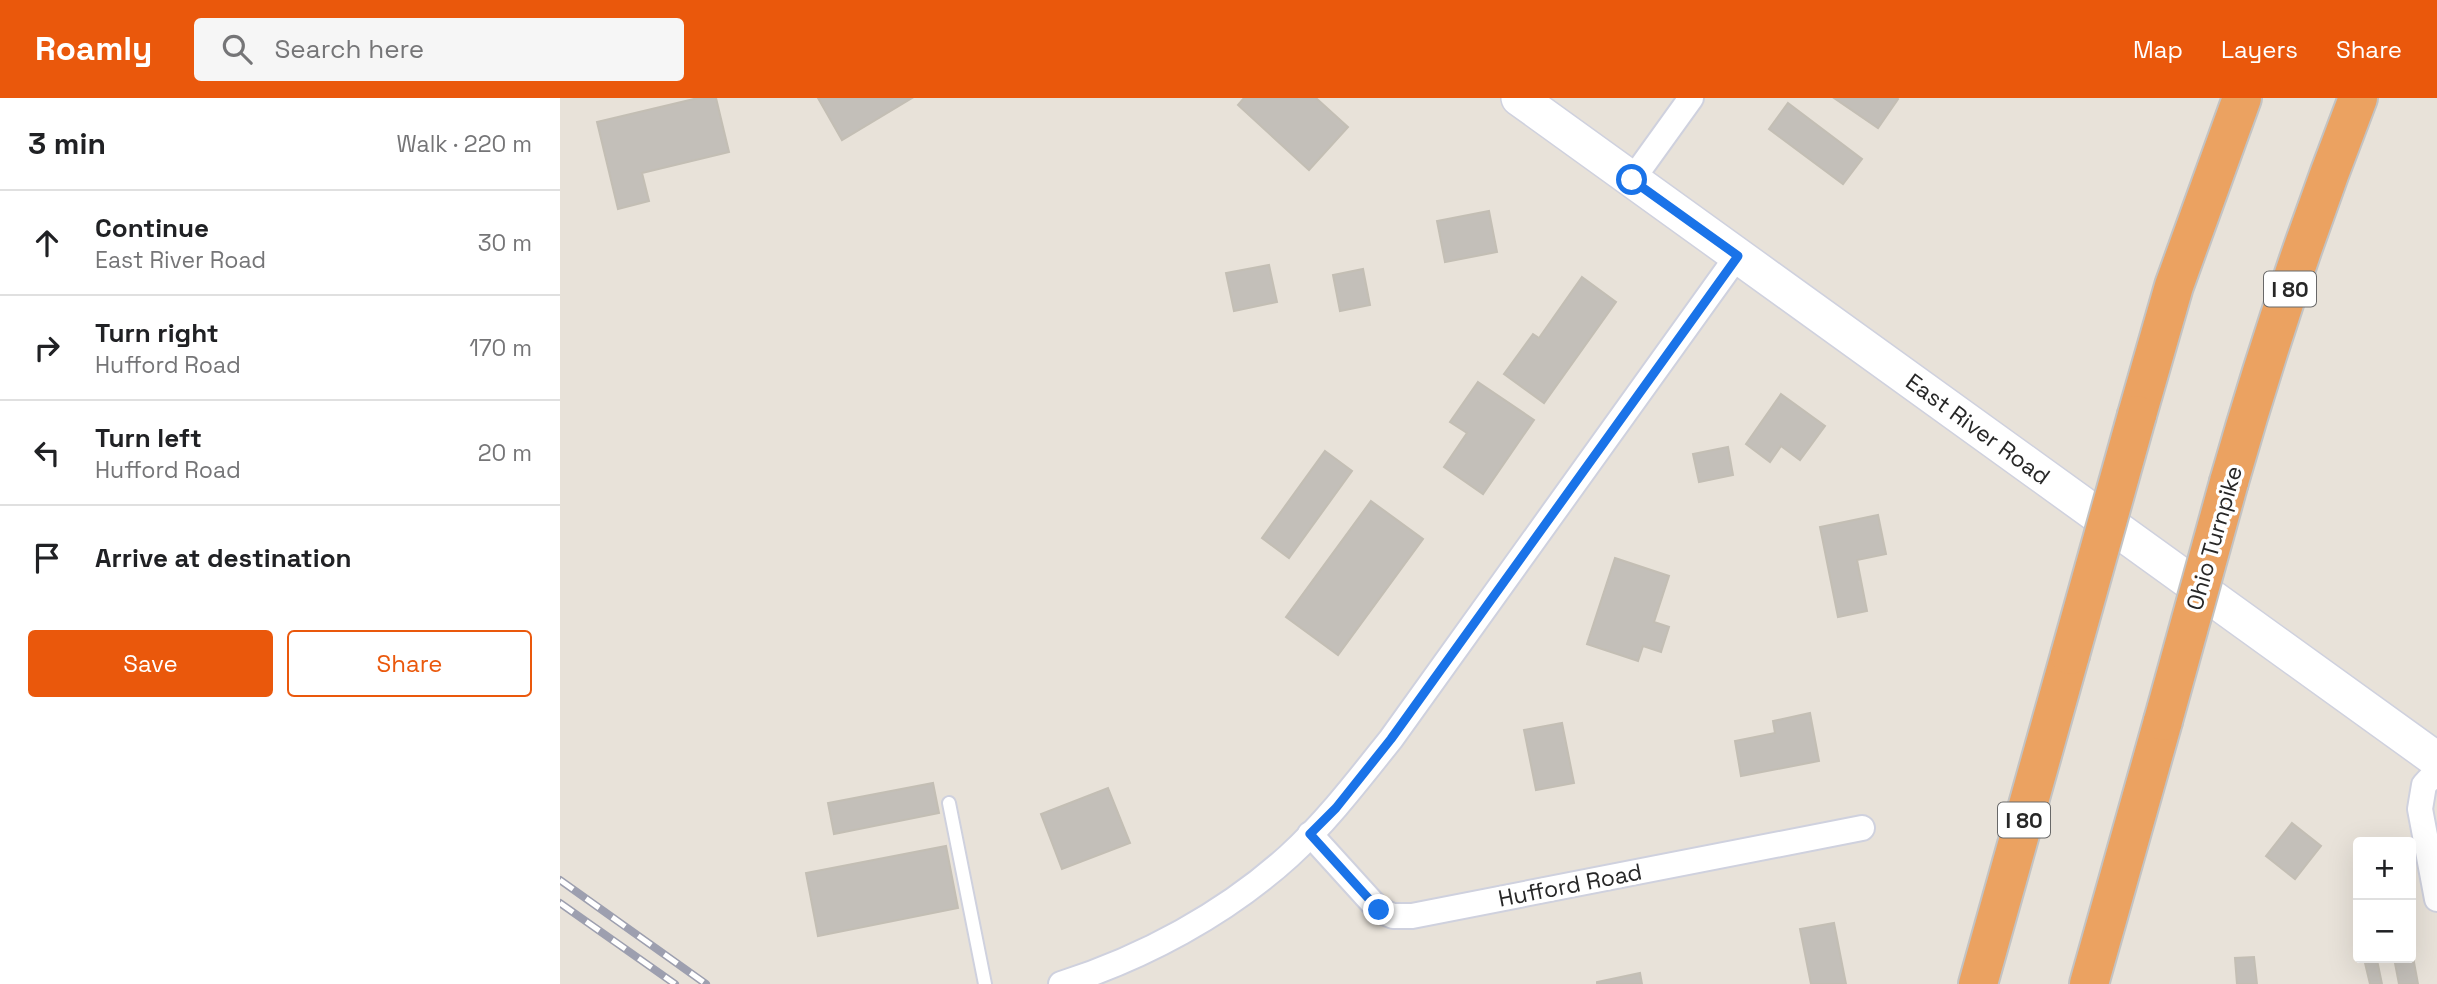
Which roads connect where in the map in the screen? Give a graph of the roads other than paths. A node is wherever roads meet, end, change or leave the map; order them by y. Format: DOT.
graph roads {
  1 [pos="1519,98"];
  2 [pos="1691,98"];
  3 [pos="2242,98"];
  4 [pos="2358,98"];
  5 [pos="1632,180"];
  6 [pos="1738,256"];
  7 [pos="2437,760"];
  8 [pos="2437,771"];
  9 [pos="949,803"];
  10 [pos="1862,828"];
  11 [pos="1310,834"];
  12 [pos="2437,899"];
  13 [pos="985,984"];
  14 [pos="1061,984"];
  15 [pos="1978,984"];
  16 [pos="2089,984"];
  1 -- 5 [label="main road, East River Road"];
  2 -- 5 [label="street"];
  3 -- 15 [label="highway, I 80, bridge"];
  4 -- 16 [label="highway, Ohio Turnpike / I 80, bridge"];
  5 -- 6 [label="main road, East River Road"];
  6 -- 7 [label="main road, East River Road"];
  6 -- 11 [label="street"];
  8 -- 12 [label="street"];
  9 -- 13 [label="lane"];
  10 -- 11 [label="street, Hufford Road"];
  11 -- 14 [label="street"];
}
